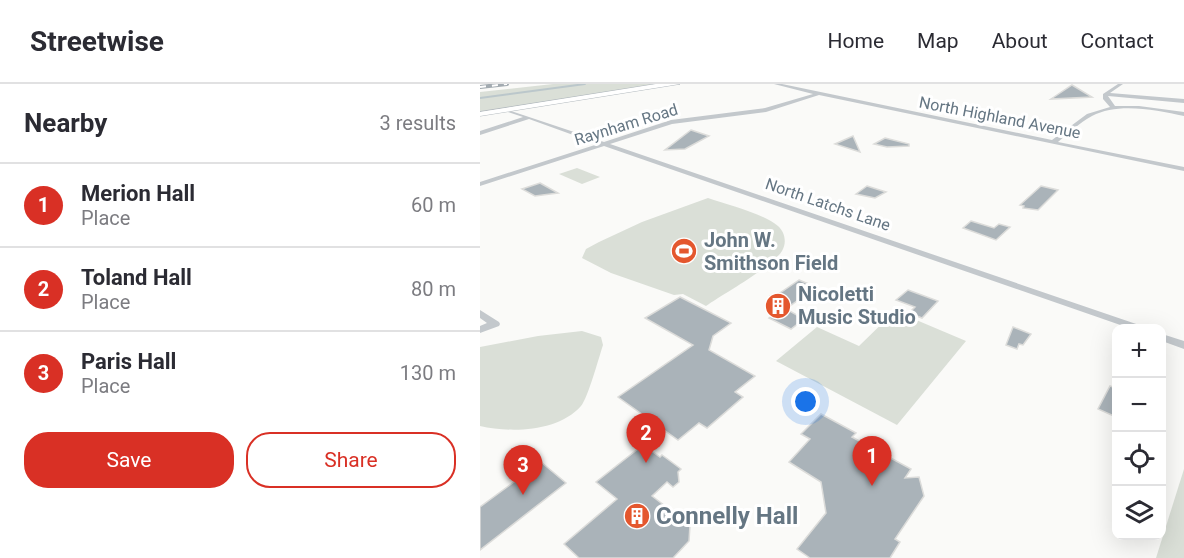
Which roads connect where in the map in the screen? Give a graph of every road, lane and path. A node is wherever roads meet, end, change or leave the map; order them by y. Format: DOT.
graph roads {
  1 [pos="677,84"];
  2 [pos="776,84"];
  3 [pos="1121,84"];
  4 [pos="1107,92"];
  5 [pos="818,94"];
  6 [pos="1184,101"];
  7 [pos="1114,109"];
  8 [pos="507,110"];
  9 [pos="480,114"];
  10 [pos="1184,114"];
  11 [pos="528,118"];
  12 [pos="480,133"];
  13 [pos="1055,141"];
  14 [pos="602,145"];
  15 [pos="1184,169"];
  16 [pos="480,184"];
  17 [pos="480,313"];
  18 [pos="1126,324"];
  19 [pos="480,330"];
  20 [pos="1166,339"];
  21 [pos="1184,345"];
  1 -- 8 [label="street"];
  2 -- 5 [label="street, North Highland Avenue"];
  3 -- 4 [label="street"];
  4 -- 6 [label="street"];
  4 -- 7 [label="street"];
  5 -- 13 [label="street, North Highland Avenue"];
  5 -- 14 [label="street, Raynham Road"];
  7 -- 10 [label="street"];
  7 -- 13 [label="street"];
  8 -- 9 [label="street"];
  8 -- 11 [label="street, North Latchs Lane"];
  11 -- 12 [label="street"];
  11 -- 14 [label="street, North Latchs Lane"];
  13 -- 15 [label="street, North Highland Avenue"];
  14 -- 16 [label="street, Raynham Road"];
  14 -- 18 [label="street, North Latchs Lane"];
  17 -- 19 [label="street"];
  20 -- 21 [label="street"];
}
